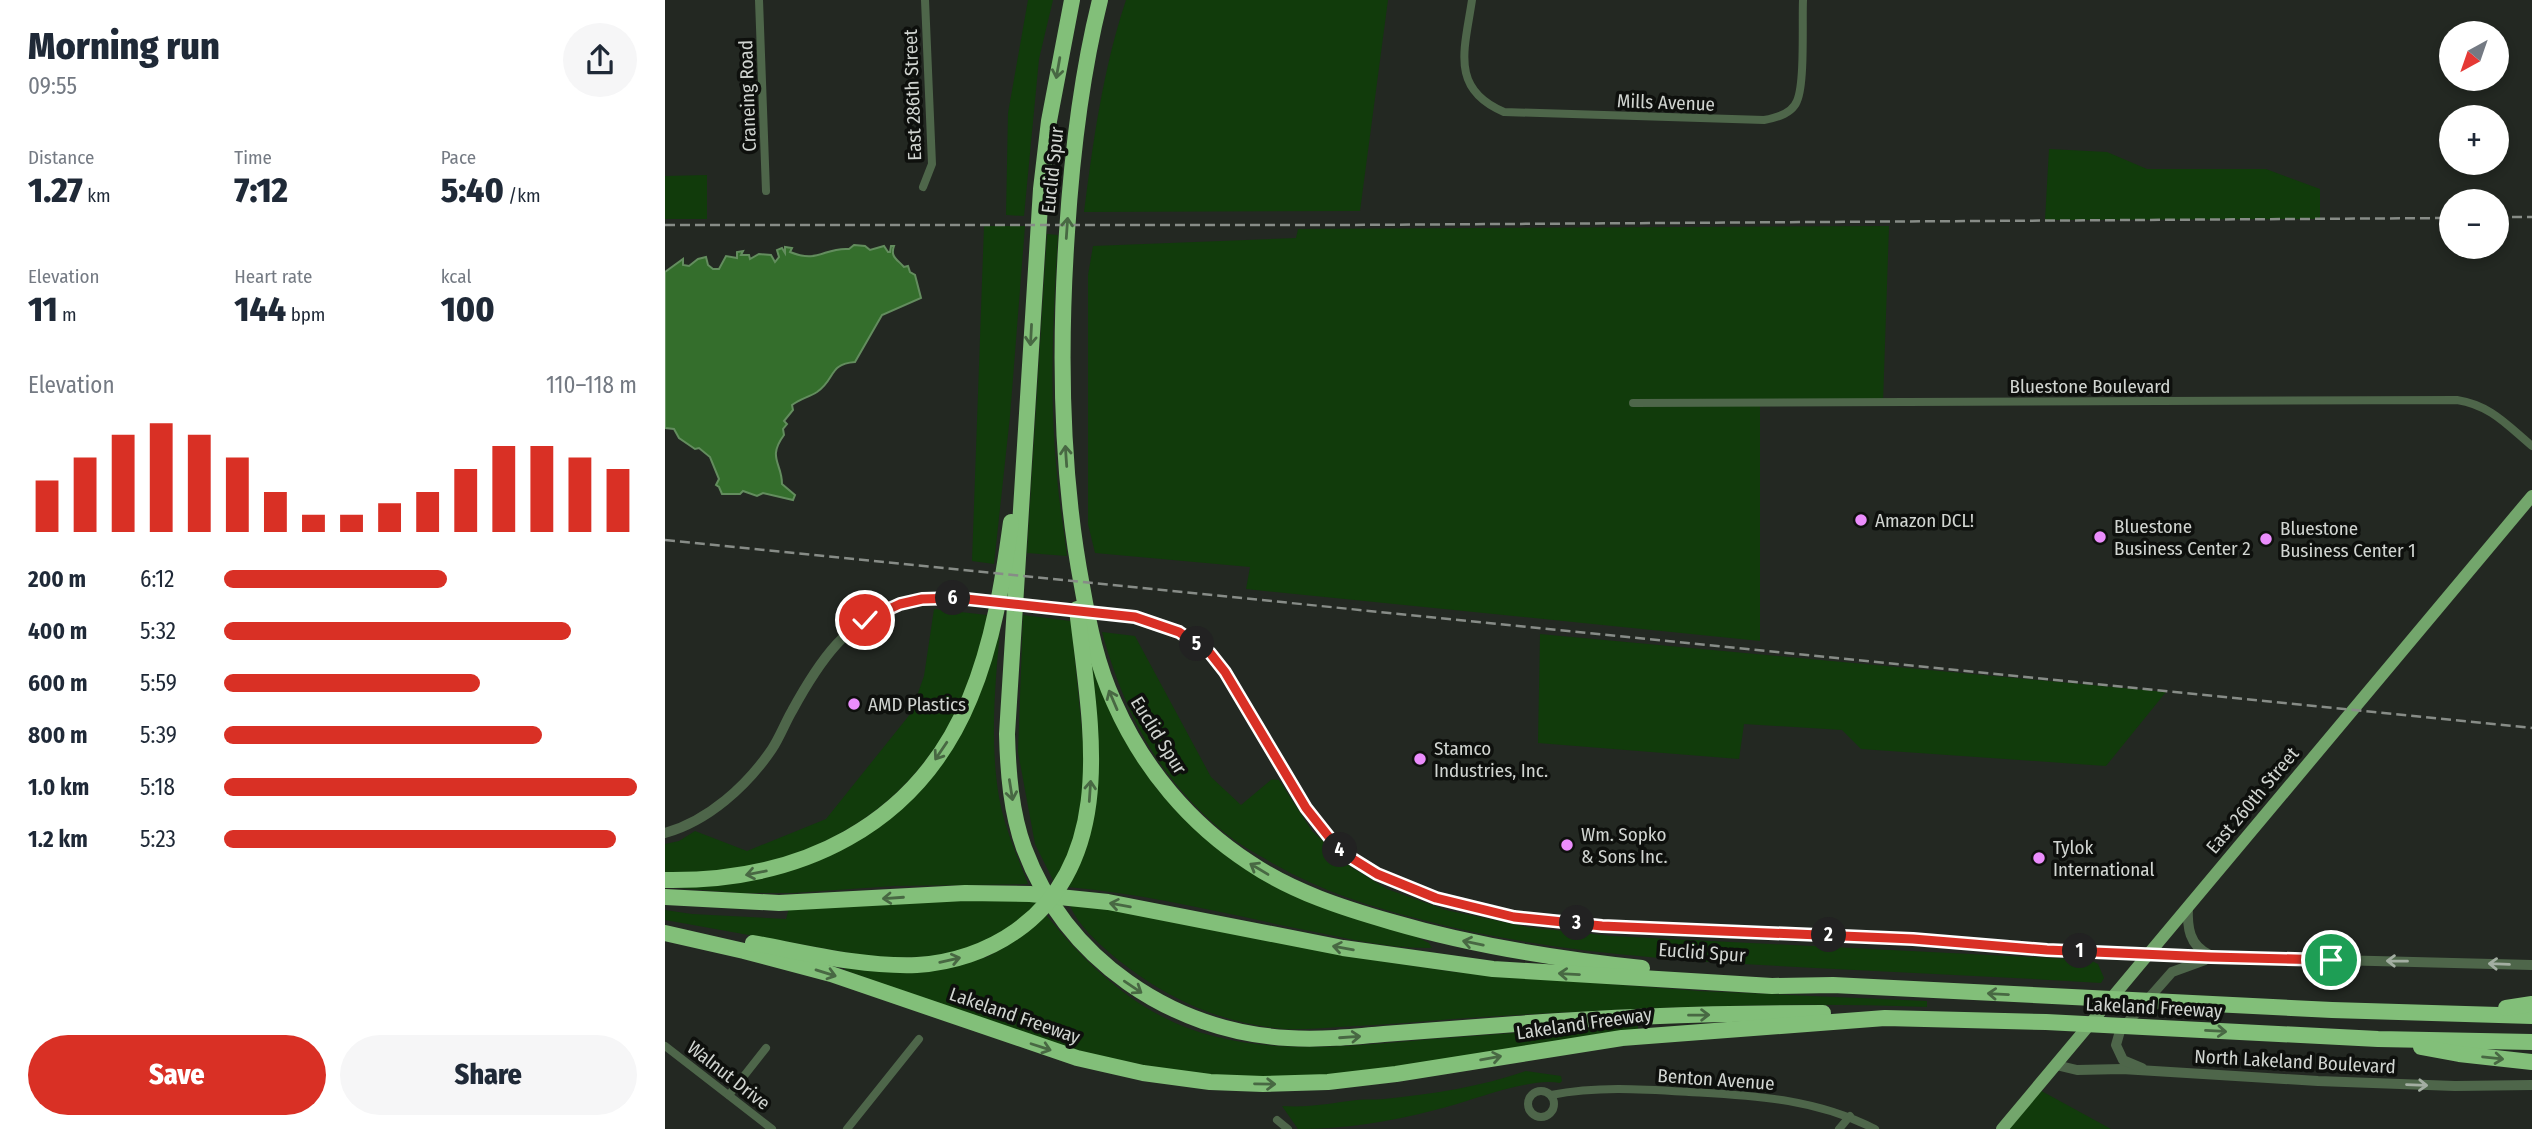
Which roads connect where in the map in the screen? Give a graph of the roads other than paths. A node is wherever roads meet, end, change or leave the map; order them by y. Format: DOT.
graph roads {
  1 [pos="759,0"];
  2 [pos="925,0"];
  3 [pos="1072,0"];
  4 [pos="1100,0"];
  5 [pos="1111,0"];
  6 [pos="1472,0"];
  7 [pos="1803,0"];
  8 [pos="1081,93"];
  9 [pos="923,187"];
  10 [pos="766,191"];
  11 [pos="1633,403"];
  12 [pos="2532,446"];
  13 [pos="2532,496"];
  14 [pos="1017,519"];
  15 [pos="1089,654"];
  16 [pos="665,833"];
  17 [pos="665,880"];
  18 [pos="665,897"];
  19 [pos="2188,906"];
  20 [pos="665,926"];
  21 [pos="665,933"];
  22 [pos="2148,953"];
  23 [pos="2214,958"];
  24 [pos="2532,965"];
  25 [pos="1833,985"];
  26 [pos="2532,1004"];
  27 [pos="2455,1016"];
  28 [pos="2532,1016"];
  29 [pos="1885,1018"];
  30 [pos="919,1039"];
  31 [pos="2378,1039"];
  32 [pos="2532,1042"];
  33 [pos="665,1046"];
  34 [pos="767,1048"];
  35 [pos="2532,1062"];
  36 [pos="2056,1065"];
  37 [pos="2151,1071"];
  38 [pos="2532,1085"];
  39 [pos="729,1095"];
  40 [pos="1551,1095"];
  41 [pos="1850,1116"];
  42 [pos="1277,1120"];
  43 [pos="851,1127"];
  44 [pos="772,1129"];
  45 [pos="1288,1129"];
  46 [pos="1839,1129"];
  47 [pos="1875,1129"];
  48 [pos="2002,1129"];
  1 -- 10 [label="street, Craneing Road"];
  2 -- 9 [label="street, East 286th Street"];
  3 -- 14 [label="highway, Euclid Spur, one-way"];
  4 -- 8 [label="highway, Euclid Spur"];
  5 -- 8 [label="highway"];
  6 -- 7 [label="street, Mills Avenue"];
  15 -- 8 [label="highway, Euclid Spur, one-way"];
  11 -- 12 [label="street, Bluestone Boulevard"];
  13 -- 19 [label="main road, East 260th Street"];
  14 -- 17 [label="highway, one-way"];
  14 -- 29 [label="highway, one-way"];
  20 -- 15 [label="highway, one-way"];
  25 -- 15 [label="highway, Euclid Spur, one-way"];
  16 -- 22 [label="street"];
  25 -- 18 [label="highway, Lakeland Freeway, one-way"];
  19 -- 22 [label="main road, East 260th Street"];
  19 -- 23 [label="street"];
  21 -- 29 [label="highway, Lakeland Freeway, one-way"];
  22 -- 23 [label="street"];
  22 -- 36 [label="main road, East 260th Street"];
  24 -- 23 [label="street, one-way"];
  23 -- 37 [label="street"];
  27 -- 25 [label="highway, Lakeland Freeway, one-way"];
  26 -- 27 [label="highway"];
  27 -- 28 [label="highway, Lakeland Freeway"];
  29 -- 31 [label="highway, Lakeland Freeway, one-way"];
  30 -- 43 [label="street"];
  31 -- 32 [label="highway, Lakeland Freeway"];
  31 -- 35 [label="highway, one-way"];
  33 -- 39 [label="street, Walnut Drive"];
  34 -- 39 [label="street"];
  36 -- 37 [label="street, North Lakeland Boulevard"];
  36 -- 48 [label="main road, East 260th Street"];
  37 -- 38 [label="street, North Lakeland Boulevard, one-way"];
  39 -- 44 [label="street, Walnut Drive"];
  40 -- 41 [label="street, Benton Avenue"];
  41 -- 46 [label="street"];
  41 -- 47 [label="street, Benton Avenue"];
  42 -- 45 [label="street"];
}
